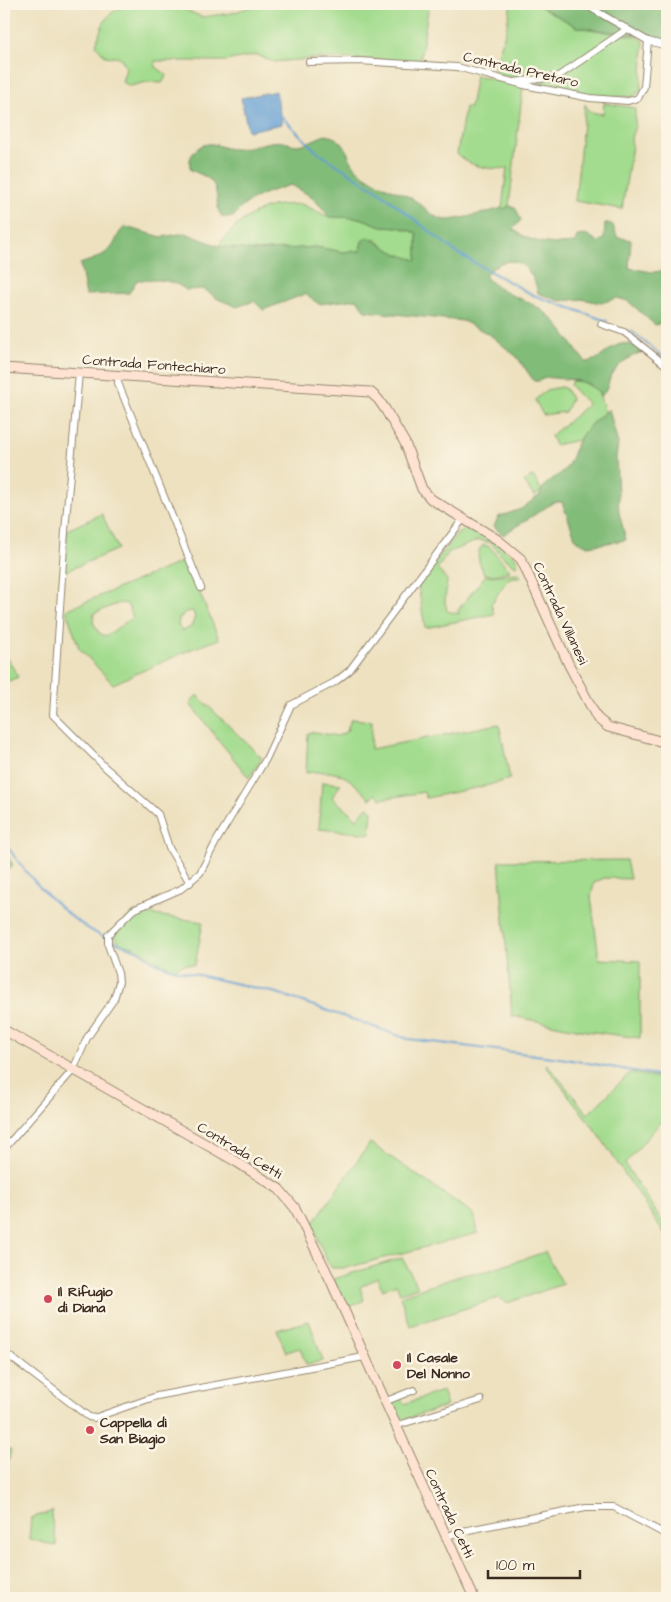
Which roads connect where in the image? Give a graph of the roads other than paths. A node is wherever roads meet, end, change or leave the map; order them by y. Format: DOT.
graph roads {
  1 [pos="584,4"];
  2 [pos="627,29"];
  3 [pos="648,41"];
  4 [pos="667,46"];
  5 [pos="309,62"];
  6 [pos="513,82"];
  7 [pos="601,324"];
  8 [pos="667,366"];
  9 [pos="4,368"];
  10 [pos="79,373"];
  11 [pos="118,375"];
  12 [pos="303,387"];
  13 [pos="463,519"];
  14 [pos="201,588"];
  15 [pos="667,743"];
  16 [pos="190,883"];
  17 [pos="4,1030"];
  18 [pos="73,1070"];
  19 [pos="4,1149"];
  20 [pos="4,1352"];
  21 [pos="364,1357"];
  22 [pos="414,1390"];
  23 [pos="481,1400"];
  24 [pos="384,1402"];
  25 [pos="395,1426"];
  26 [pos="667,1536"];
  27 [pos="446,1537"];
  28 [pos="474,1598"];
  1 -- 2 [label="street"];
  2 -- 3 [label="street"];
  2 -- 6 [label="street"];
  3 -- 4 [label="street"];
  3 -- 6 [label="street, Contrada Pretaro"];
  5 -- 6 [label="street, Contrada Pretaro"];
  7 -- 8 [label="street"];
  9 -- 10 [label="street, Contrada Fontechiaro"];
  10 -- 11 [label="street, Contrada Fontechiaro"];
  10 -- 16 [label="street"];
  11 -- 12 [label="street, Contrada Fontechiaro"];
  11 -- 14 [label="street"];
  12 -- 13 [label="street, Contrada Villanesi"];
  13 -- 15 [label="street, Contrada Villanesi"];
  13 -- 16 [label="street"];
  16 -- 18 [label="street"];
  17 -- 18 [label="street, Contrada Cetti"];
  18 -- 19 [label="street"];
  18 -- 21 [label="street, Contrada Cetti"];
  20 -- 21 [label="street"];
  21 -- 24 [label="street, Contrada Cetti"];
  22 -- 24 [label="street"];
  23 -- 25 [label="street"];
  24 -- 25 [label="street, Contrada Cetti"];
  25 -- 27 [label="street, Contrada Cetti"];
  26 -- 27 [label="street"];
  27 -- 28 [label="street, Contrada Cetti"];
}
